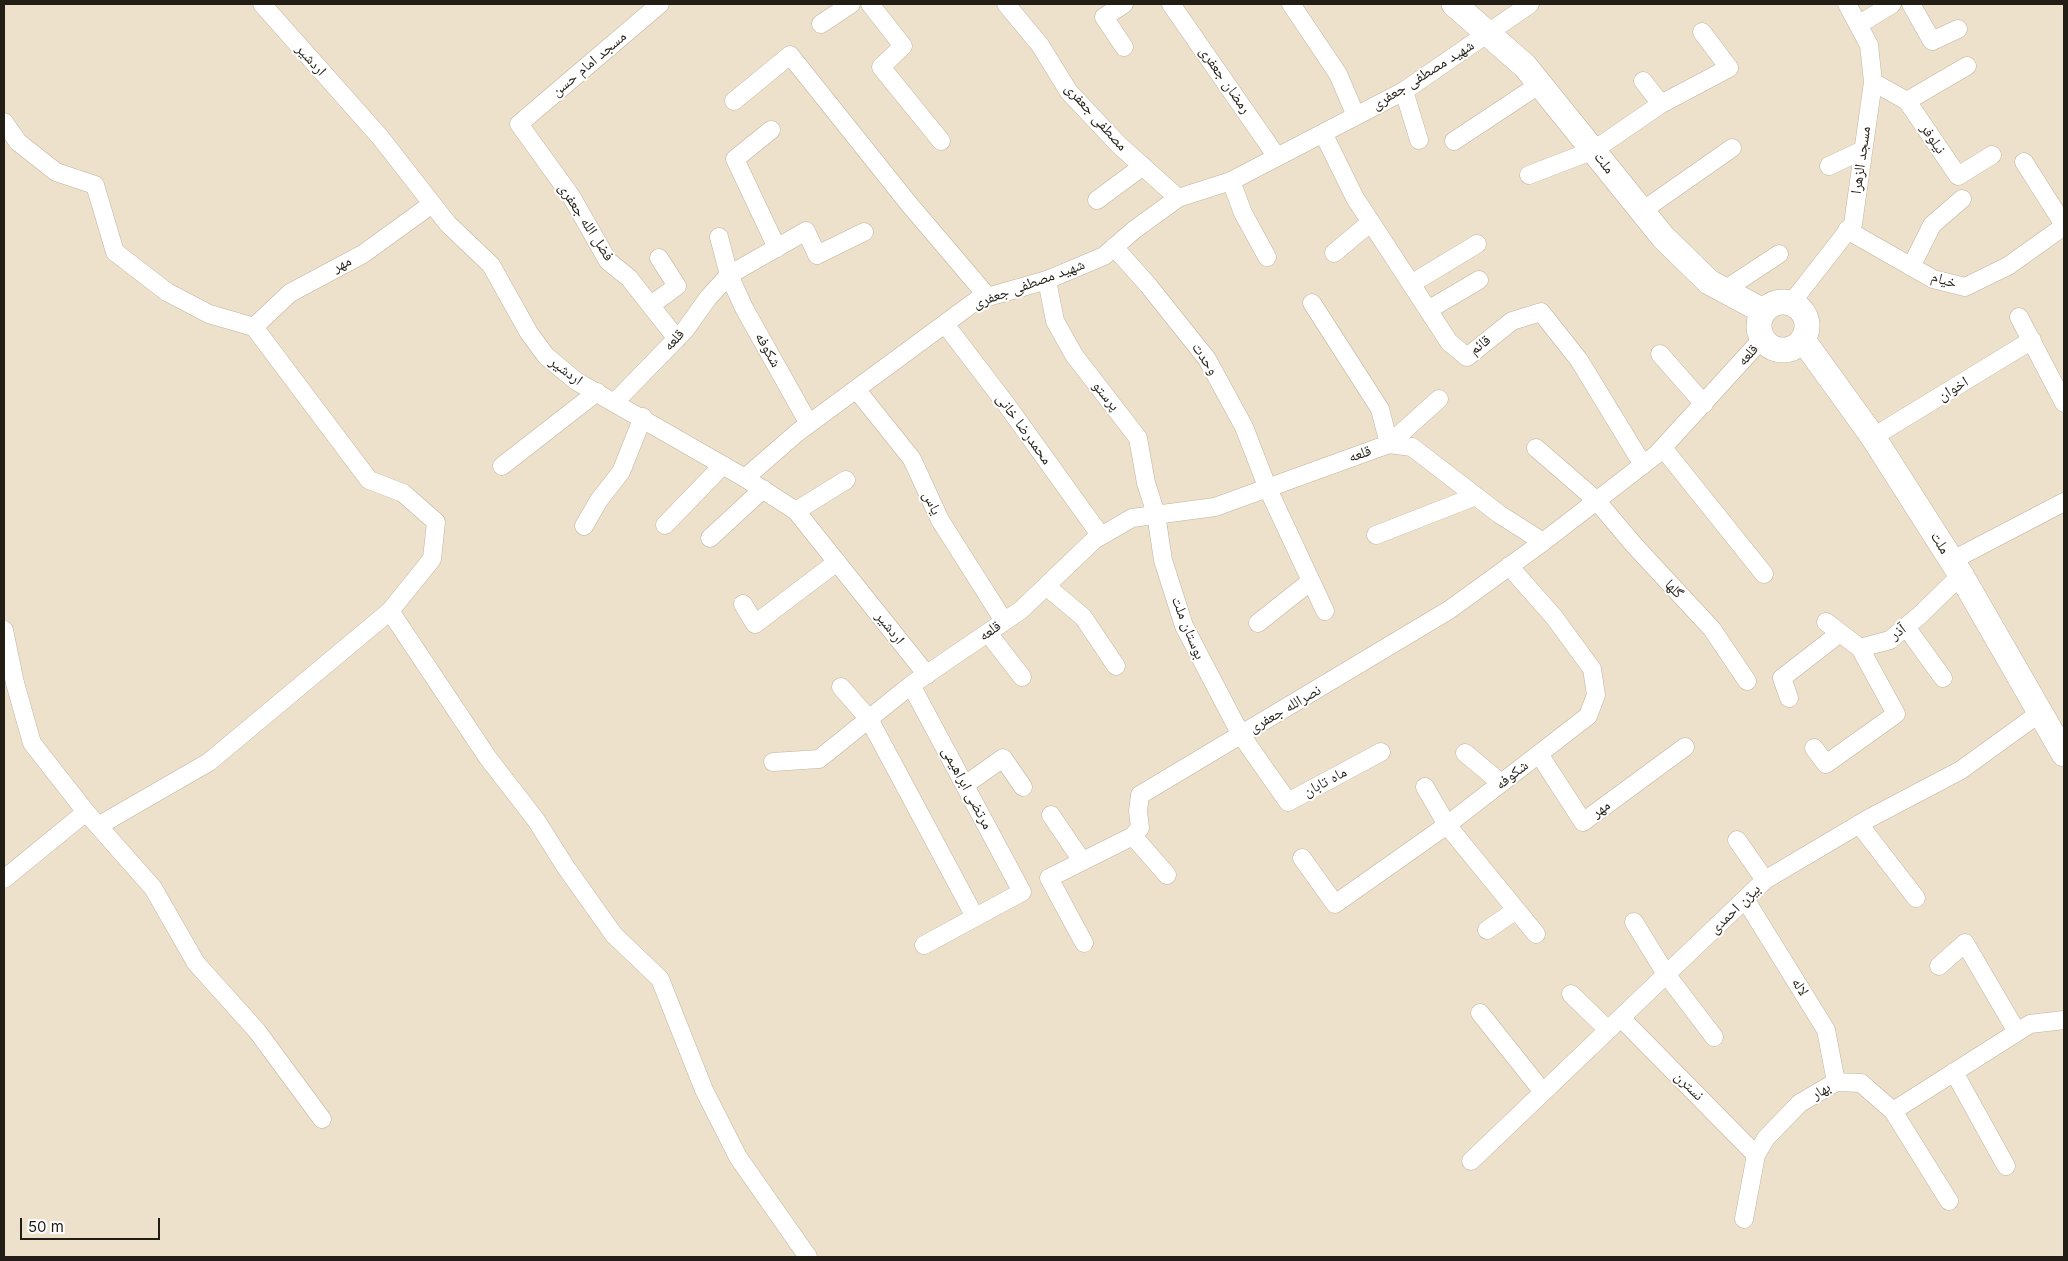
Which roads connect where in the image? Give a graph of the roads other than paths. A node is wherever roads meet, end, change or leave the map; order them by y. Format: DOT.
graph roads {
  1 [pos="262,4"];
  2 [pos="660,4"];
  3 [pos="851,4"];
  4 [pos="870,4"];
  5 [pos="1006,4"];
  6 [pos="1124,4"];
  7 [pos="1171,4"];
  8 [pos="1291,4"];
  9 [pos="1530,4"];
  10 [pos="1847,4"];
  11 [pos="1892,4"];
  12 [pos="1911,4"];
  13 [pos="1463,6"];
  14 [pos="821,24"];
  15 [pos="1858,25"];
  16 [pos="1958,29"];
  17 [pos="1702,32"];
  18 [pos="1488,34"];
  19 [pos="1124,46"];
  20 [pos="1967,66"];
  21 [pos="1643,81"];
  22 [pos="1873,82"];
  23 [pos="1540,84"];
  24 [pos="1404,91"];
  25 [pos="734,101"];
  26 [pos="1907,102"];
  27 [pos="1661,104"];
  28 [pos="1356,116"];
  29 [pos="4,122"];
  30 [pos="519,124"];
  31 [pos="771,130"];
  32 [pos="1323,133"];
  33 [pos="1419,140"];
  34 [pos="941,141"];
  35 [pos="1454,141"];
  36 [pos="1732,148"];
  37 [pos="1594,150"];
  38 [pos="1862,150"];
  39 [pos="1992,155"];
  40 [pos="1278,157"];
  41 [pos="2024,162"];
  42 [pos="1142,166"];
  43 [pos="1829,166"];
  44 [pos="1529,175"];
  45 [pos="1231,181"];
  46 [pos="1178,198"];
  47 [pos="1962,199"];
  48 [pos="1097,200"];
  49 [pos="432,204"];
  50 [pos="1642,211"];
  51 [pos="1371,222"];
  52 [pos="1847,230"];
  53 [pos="2062,231"];
  54 [pos="864,232"];
  55 [pos="719,237"];
  56 [pos="1477,244"];
  57 [pos="1114,247"];
  58 [pos="777,248"];
  59 [pos="1334,253"];
  60 [pos="1779,254"];
  61 [pos="1267,257"];
  62 [pos="658,258"];
  63 [pos="1911,267"];
  64 [pos="729,275"];
  65 [pos="1047,280"];
  66 [pos="1479,280"];
  67 [pos="1411,284"];
  68 [pos="1726,289"];
  69 [pos="988,297"];
  70 [pos="1792,302"];
  71 [pos="1312,303"];
  72 [pos="651,305"];
  73 [pos="1428,310"];
  74 [pos="1763,312"];
  75 [pos="2019,317"];
  76 [pos="945,324"];
  77 [pos="254,327"];
  78 [pos="677,339"];
  79 [pos="1762,339"];
  80 [pos="1804,340"];
  81 [pos="2032,340"];
  82 [pos="1660,354"];
  83 [pos="856,389"];
  84 [pos="598,392"];
  85 [pos="1439,399"];
  86 [pos="615,402"];
  87 [pos="2064,403"];
  88 [pos="1704,404"];
  89 [pos="642,417"];
  90 [pos="809,424"];
  91 [pos="1874,437"];
  92 [pos="1390,444"];
  93 [pos="1536,448"];
  94 [pos="1663,448"];
  95 [pos="723,465"];
  96 [pos="1643,465"];
  97 [pos="502,466"];
  98 [pos="746,478"];
  99 [pos="846,480"];
  100 [pos="763,489"];
  101 [pos="1268,489"];
  102 [pos="1476,496"];
  103 [pos="1596,500"];
  104 [pos="2064,502"];
  105 [pos="796,511"];
  106 [pos="1156,514"];
  107 [pos="665,525"];
  108 [pos="584,526"];
  109 [pos="1376,535"];
  110 [pos="1101,536"];
  111 [pos="710,538"];
  112 [pos="1543,542"];
  113 [pos="837,562"];
  114 [pos="1509,566"];
  115 [pos="1956,568"];
  116 [pos="1764,574"];
  117 [pos="1311,581"];
  118 [pos="1046,586"];
  119 [pos="743,604"];
  120 [pos="390,611"];
  121 [pos="1325,611"];
  122 [pos="1004,621"];
  123 [pos="1826,622"];
  124 [pos="1258,623"];
  125 [pos="1906,627"];
  126 [pos="4,630"];
  127 [pos="988,633"];
  128 [pos="1840,633"];
  129 [pos="1860,648"];
  130 [pos="1116,666"];
  131 [pos="927,676"];
  132 [pos="1022,677"];
  133 [pos="1943,678"];
  134 [pos="1747,681"];
  135 [pos="911,685"];
  136 [pos="841,687"];
  137 [pos="1790,698"];
  138 [pos="2041,712"];
  139 [pos="869,719"];
  140 [pos="1241,735"];
  141 [pos="1685,747"];
  142 [pos="1814,748"];
  143 [pos="1382,752"];
  144 [pos="1465,753"];
  145 [pos="1539,754"];
  146 [pos="2064,754"];
  147 [pos="774,762"];
  148 [pos="1501,783"];
  149 [pos="965,785"];
  150 [pos="1023,786"];
  151 [pos="1425,787"];
  152 [pos="86,812"];
  153 [pos="1051,815"];
  154 [pos="1859,824"];
  155 [pos="1447,825"];
  156 [pos="98,826"];
  157 [pos="1133,836"];
  158 [pos="1738,840"];
  159 [pos="1302,858"];
  160 [pos="1082,861"];
  161 [pos="1167,875"];
  162 [pos="4,879"];
  163 [pos="1765,880"];
  164 [pos="1916,898"];
  165 [pos="1745,899"];
  166 [pos="1516,910"];
  167 [pos="975,917"];
  168 [pos="1634,922"];
  169 [pos="1486,930"];
  170 [pos="1536,934"];
  171 [pos="1084,944"];
  172 [pos="924,945"];
  173 [pos="1939,966"];
  174 [pos="1666,974"];
  175 [pos="1571,994"];
  176 [pos="1480,1013"];
  177 [pos="1621,1018"];
  178 [pos="2064,1020"];
  179 [pos="1608,1030"];
  180 [pos="2017,1032"];
  181 [pos="1714,1037"];
  182 [pos="1954,1072"];
  183 [pos="1836,1082"];
  184 [pos="1543,1092"];
  185 [pos="1893,1110"];
  186 [pos="322,1120"];
  187 [pos="1756,1154"];
  188 [pos="1471,1161"];
  189 [pos="2006,1166"];
  190 [pos="1949,1201"];
  191 [pos="1744,1219"];
  192 [pos="808,1257"];
  1 -- 49 [label="street, اردشیر"];
  2 -- 30 [label="street, مسجد امام حسن"];
  3 -- 14 [label="street"];
  4 -- 34 [label="street"];
  5 -- 42 [label="street, مصطفی جعفری"];
  6 -- 19 [label="street"];
  7 -- 40 [label="street, رمضان جعفری"];
  8 -- 28 [label="street"];
  9 -- 18 [label="street"];
  10 -- 15 [label="street, مسجد الزهرا"];
  11 -- 15 [label="street"];
  12 -- 16 [label="street"];
  13 -- 18 [label="street, ملت"];
  15 -- 22 [label="street, مسجد الزهرا"];
  17 -- 27 [label="street"];
  18 -- 23 [label="street, ملت"];
  18 -- 24 [label="street, شهید مصطفی جعفری"];
  20 -- 26 [label="street"];
  21 -- 27 [label="street"];
  22 -- 26 [label="street, نیلوفر"];
  22 -- 38 [label="street, مسجد الزهرا"];
  23 -- 35 [label="street"];
  23 -- 37 [label="street, ملت"];
  24 -- 28 [label="street, شهید مصطفی جعفری"];
  24 -- 33 [label="street"];
  25 -- 69 [label="street"];
  26 -- 39 [label="street, نیلوفر"];
  27 -- 37 [label="street"];
  28 -- 32 [label="street, شهید مصطفی جعفری"];
  29 -- 77 [label="street"];
  30 -- 72 [label="street, فضل الله جعفری"];
  31 -- 58 [label="street"];
  32 -- 40 [label="street, شهید مصطفی جعفری"];
  32 -- 51 [label="street, قائم"];
  36 -- 50 [label="street"];
  37 -- 44 [label="street"];
  37 -- 50 [label="street, ملت"];
  38 -- 43 [label="street"];
  38 -- 52 [label="street, مسجد الزهرا"];
  40 -- 45 [label="street, شهید مصطفی جعفری"];
  41 -- 53 [label="street"];
  42 -- 46 [label="street, مصطفی جعفری"];
  42 -- 48 [label="street"];
  45 -- 46 [label="street, شهید مصطفی جعفری"];
  45 -- 61 [label="street"];
  46 -- 57 [label="street, شهید مصطفی جعفری"];
  47 -- 63 [label="street"];
  49 -- 77 [label="street, مهر"];
  49 -- 84 [label="street, اردشیر"];
  50 -- 68 [label="street, ملت"];
  51 -- 59 [label="street"];
  51 -- 67 [label="street, قائم"];
  52 -- 63 [label="street, خیام"];
  52 -- 70 [label="street, مسجد الزهرا"];
  53 -- 63 [label="street, خیام"];
  54 -- 58 [label="street"];
  55 -- 64 [label="street, شکوفه"];
  56 -- 67 [label="street"];
  57 -- 65 [label="street, شهید مصطفی جعفری"];
  57 -- 101 [label="street, وحدت"];
  58 -- 64 [label="street"];
  60 -- 68 [label="street"];
  62 -- 72 [label="street"];
  64 -- 78 [label="street, قلعه"];
  64 -- 90 [label="street, شکوفه"];
  65 -- 69 [label="street, شهید مصطفی جعفری"];
  65 -- 106 [label="street, پرستو"];
  66 -- 73 [label="street"];
  67 -- 73 [label="street, قائم"];
  68 -- 74 [label="street, ملت"];
  69 -- 76 [label="street, شهید مصطفی جعفری"];
  70 -- 74 [label="street"];
  70 -- 80 [label="street"];
  71 -- 92 [label="street"];
  72 -- 78 [label="street, فضل الله جعفری"];
  73 -- 96 [label="street, قائم"];
  74 -- 79 [label="street"];
  75 -- 81 [label="street"];
  76 -- 83 [label="street, شهید مصطفی جعفری"];
  76 -- 110 [label="street, محمدرضا خانی"];
  77 -- 120 [label="street"];
  78 -- 86 [label="street, قلعه"];
  79 -- 80 [label="street"];
  79 -- 88 [label="street, قلعه"];
  80 -- 91 [label="street, ملت"];
  81 -- 87 [label="street"];
  81 -- 91 [label="street, اخوان"];
  82 -- 88 [label="street"];
  83 -- 90 [label="street, شهید مصطفی جعفری"];
  83 -- 122 [label="street, یاس"];
  84 -- 86 [label="street, اردشیر"];
  84 -- 97 [label="street"];
  85 -- 92 [label="street"];
  86 -- 89 [label="street, اردشیر"];
  88 -- 94 [label="street, قلعه"];
  89 -- 95 [label="street, اردشیر"];
  89 -- 108 [label="street"];
  90 -- 98 [label="street, شهید مصطفی جعفری"];
  91 -- 115 [label="street, ملت"];
  92 -- 101 [label="street, قلعه"];
  92 -- 102 [label="street, قلعه"];
  93 -- 103 [label="street, گلها"];
  94 -- 96 [label="street, قلعه"];
  94 -- 116 [label="street"];
  95 -- 98 [label="street, اردشیر"];
  95 -- 107 [label="street"];
  96 -- 103 [label="street, قلعه"];
  98 -- 100 [label="street, اردشیر"];
  99 -- 105 [label="street"];
  100 -- 105 [label="street, اردشیر"];
  100 -- 111 [label="street"];
  101 -- 106 [label="street, قلعه"];
  101 -- 117 [label="street, وحدت"];
  102 -- 109 [label="street"];
  102 -- 112 [label="street, قلعه"];
  103 -- 112 [label="street, قلعه"];
  103 -- 134 [label="street, گلها"];
  104 -- 115 [label="street, آذر"];
  105 -- 113 [label="street, اردشیر"];
  106 -- 110 [label="street, قلعه"];
  106 -- 140 [label="street, بوستان ملت"];
  110 -- 118 [label="street, قلعه"];
  112 -- 114 [label="street, نصرالله جعفری"];
  113 -- 119 [label="street"];
  113 -- 131 [label="street, اردشیر"];
  114 -- 140 [label="street, نصرالله جعفری"];
  114 -- 145 [label="street, شکوفه"];
  115 -- 125 [label="street, آذر"];
  115 -- 138 [label="street, ملت"];
  117 -- 121 [label="street, وحدت"];
  117 -- 124 [label="street"];
  118 -- 122 [label="street, قلعه"];
  118 -- 130 [label="street"];
  120 -- 156 [label="street"];
  120 -- 192 [label="street"];
  122 -- 127 [label="street, قلعه"];
  123 -- 128 [label="street"];
  125 -- 129 [label="street, آذر"];
  125 -- 133 [label="street"];
  126 -- 152 [label="street"];
  127 -- 131 [label="street, قلعه"];
  127 -- 132 [label="street"];
  128 -- 129 [label="street"];
  128 -- 137 [label="street"];
  129 -- 142 [label="street"];
  131 -- 135 [label="street, قلعه"];
  135 -- 139 [label="street, قلعه"];
  135 -- 149 [label="street, مرتضی ابراهیمی"];
  136 -- 139 [label="street"];
  138 -- 146 [label="street, ملت"];
  138 -- 154 [label="street, بیژن احمدی"];
  139 -- 147 [label="street, قلعه"];
  139 -- 167 [label="street"];
  140 -- 143 [label="street, ماه تابان"];
  140 -- 157 [label="street, نصرالله جعفری"];
  141 -- 145 [label="street, مهر"];
  144 -- 148 [label="street"];
  145 -- 148 [label="street, شکوفه"];
  148 -- 155 [label="street, شکوفه"];
  149 -- 150 [label="street"];
  149 -- 167 [label="street, مرتضی ابراهیمی"];
  151 -- 155 [label="street"];
  152 -- 156 [label="street"];
  152 -- 162 [label="street"];
  153 -- 160 [label="street"];
  154 -- 163 [label="street, بیژن احمدی"];
  154 -- 164 [label="street"];
  155 -- 159 [label="street, شکوفه"];
  155 -- 166 [label="street"];
  156 -- 186 [label="street"];
  157 -- 160 [label="street"];
  157 -- 161 [label="street"];
  158 -- 163 [label="street"];
  160 -- 171 [label="street"];
  163 -- 165 [label="street, بیژن احمدی"];
  165 -- 174 [label="street, بیژن احمدی"];
  165 -- 183 [label="street, لاله"];
  166 -- 169 [label="street"];
  166 -- 170 [label="street"];
  167 -- 172 [label="street"];
  168 -- 174 [label="street"];
  173 -- 180 [label="street"];
  174 -- 177 [label="street, بیژن احمدی"];
  174 -- 181 [label="street"];
  175 -- 179 [label="street"];
  176 -- 184 [label="street"];
  177 -- 179 [label="street, بیژن احمدی"];
  177 -- 187 [label="street, نسترن"];
  178 -- 180 [label="street"];
  179 -- 184 [label="street, بیژن احمدی"];
  180 -- 182 [label="street"];
  182 -- 185 [label="street"];
  182 -- 189 [label="street"];
  183 -- 185 [label="street, بهار"];
  183 -- 187 [label="street, بهار"];
  184 -- 188 [label="street, بیژن احمدی"];
  185 -- 190 [label="street, بهار"];
  187 -- 191 [label="street, بهار"];
}
